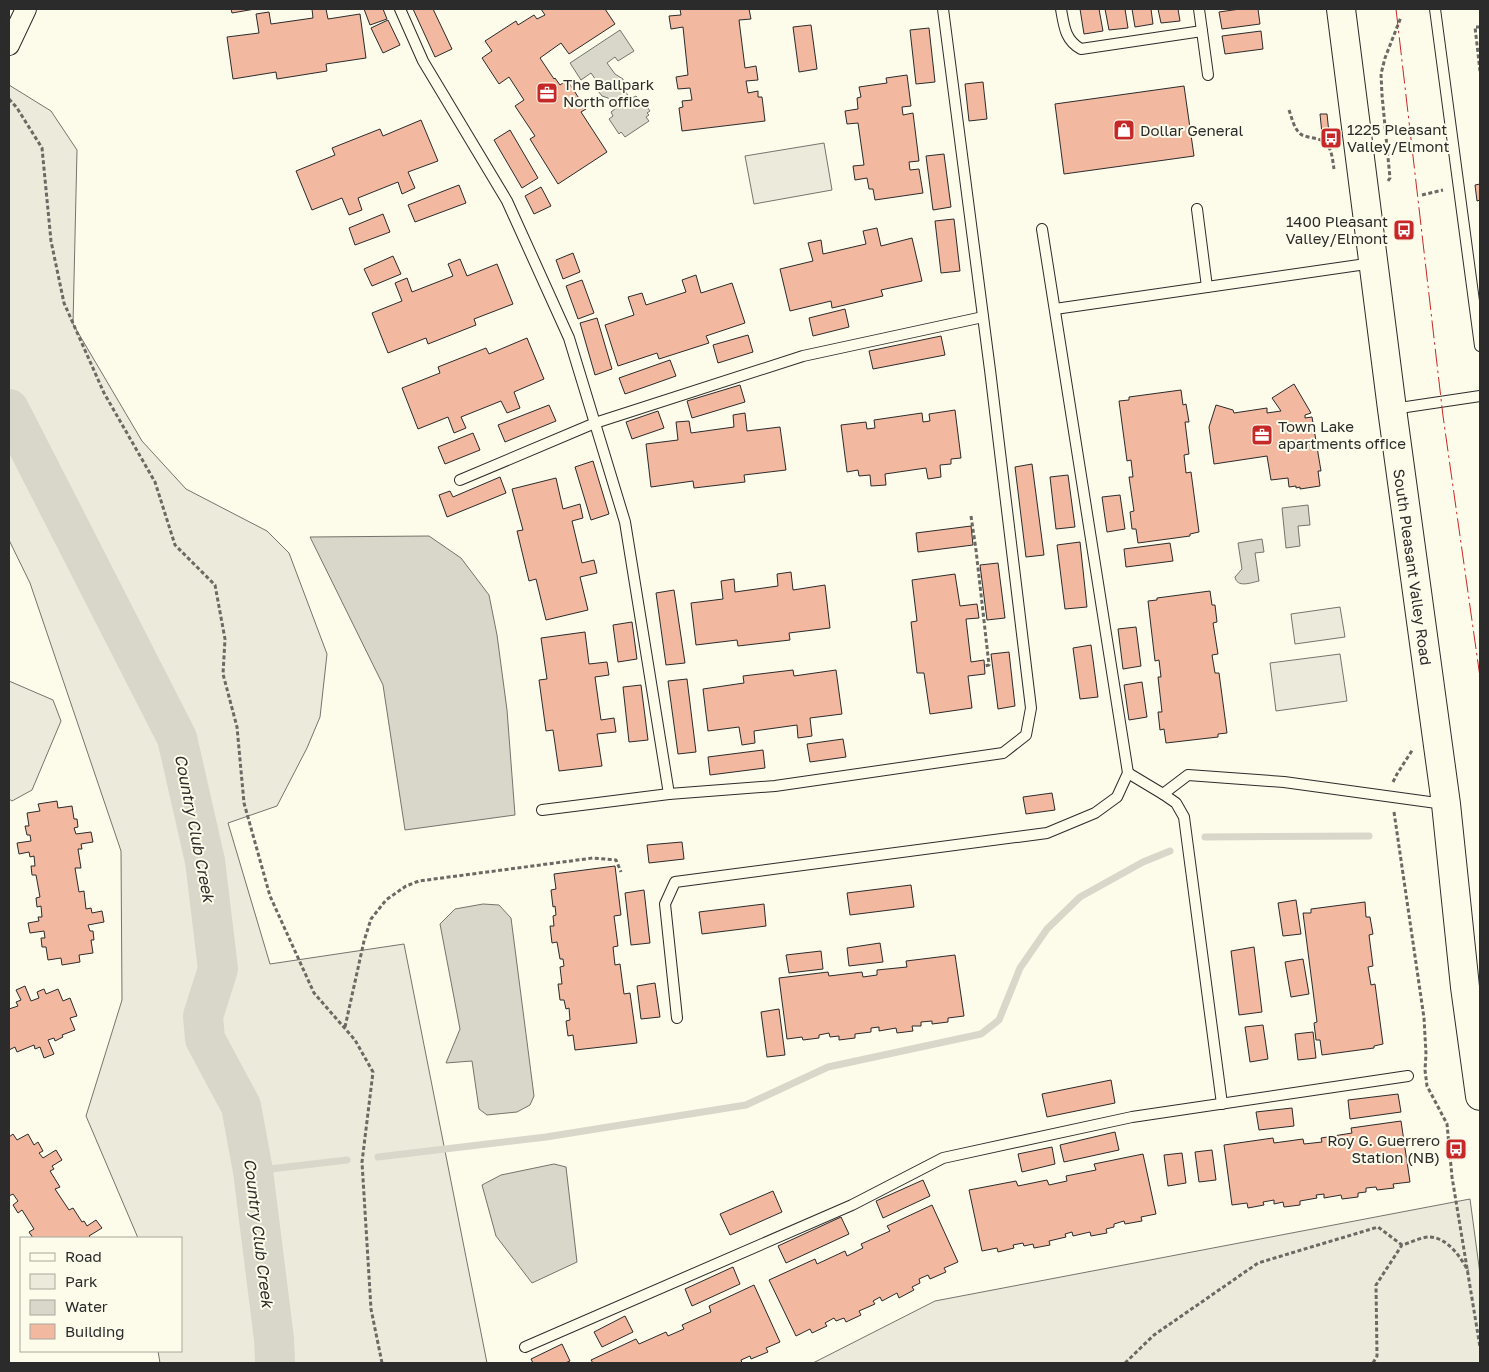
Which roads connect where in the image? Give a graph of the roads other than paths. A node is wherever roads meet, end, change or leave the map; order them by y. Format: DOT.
graph roads {
  1 [pos="26,9"];
  2 [pos="400,9"];
  3 [pos="943,9"];
  4 [pos="1061,9"];
  5 [pos="1199,9"];
  6 [pos="1344,9"];
  7 [pos="1435,9"];
  8 [pos="1202,31"];
  9 [pos="9,45"];
  10 [pos="1208,75"];
  11 [pos="1197,209"];
  12 [pos="1042,228"];
  13 [pos="1374,262"];
  14 [pos="1207,287"];
  15 [pos="1055,308"];
  16 [pos="983,317"];
  17 [pos="1480,346"];
  18 [pos="1480,396"];
  19 [pos="1392,410"];
  20 [pos="595,423"];
  21 [pos="460,480"];
  22 [pos="1128,773"];
  23 [pos="669,794"];
  24 [pos="1163,794"];
  25 [pos="1446,804"];
  26 [pos="542,810"];
  27 [pos="677,1018"];
  28 [pos="1408,1076"];
  29 [pos="1480,1096"];
  30 [pos="1222,1104"];
  31 [pos="525,1347"];
  1 -- 9 [label="street"];
  2 -- 20 [label="lane"];
  3 -- 16 [label="lane"];
  4 -- 8 [label="lane"];
  5 -- 8 [label="lane"];
  6 -- 13 [label="main road, South Pleasant Valley Road"];
  7 -- 17 [label="lane"];
  8 -- 10 [label="lane"];
  11 -- 14 [label="lane"];
  12 -- 15 [label="lane"];
  13 -- 14 [label="lane"];
  13 -- 19 [label="main road, South Pleasant Valley Road"];
  14 -- 15 [label="lane"];
  15 -- 22 [label="lane"];
  16 -- 20 [label="lane"];
  16 -- 23 [label="lane"];
  18 -- 19 [label="lane"];
  19 -- 25 [label="main road, South Pleasant Valley Road"];
  20 -- 21 [label="lane"];
  20 -- 23 [label="lane"];
  22 -- 24 [label="lane"];
  22 -- 27 [label="lane"];
  23 -- 26 [label="lane"];
  24 -- 25 [label="lane"];
  24 -- 30 [label="lane"];
  25 -- 29 [label="main road, South Pleasant Valley Road"];
  28 -- 30 [label="lane"];
  30 -- 31 [label="lane"];
}
